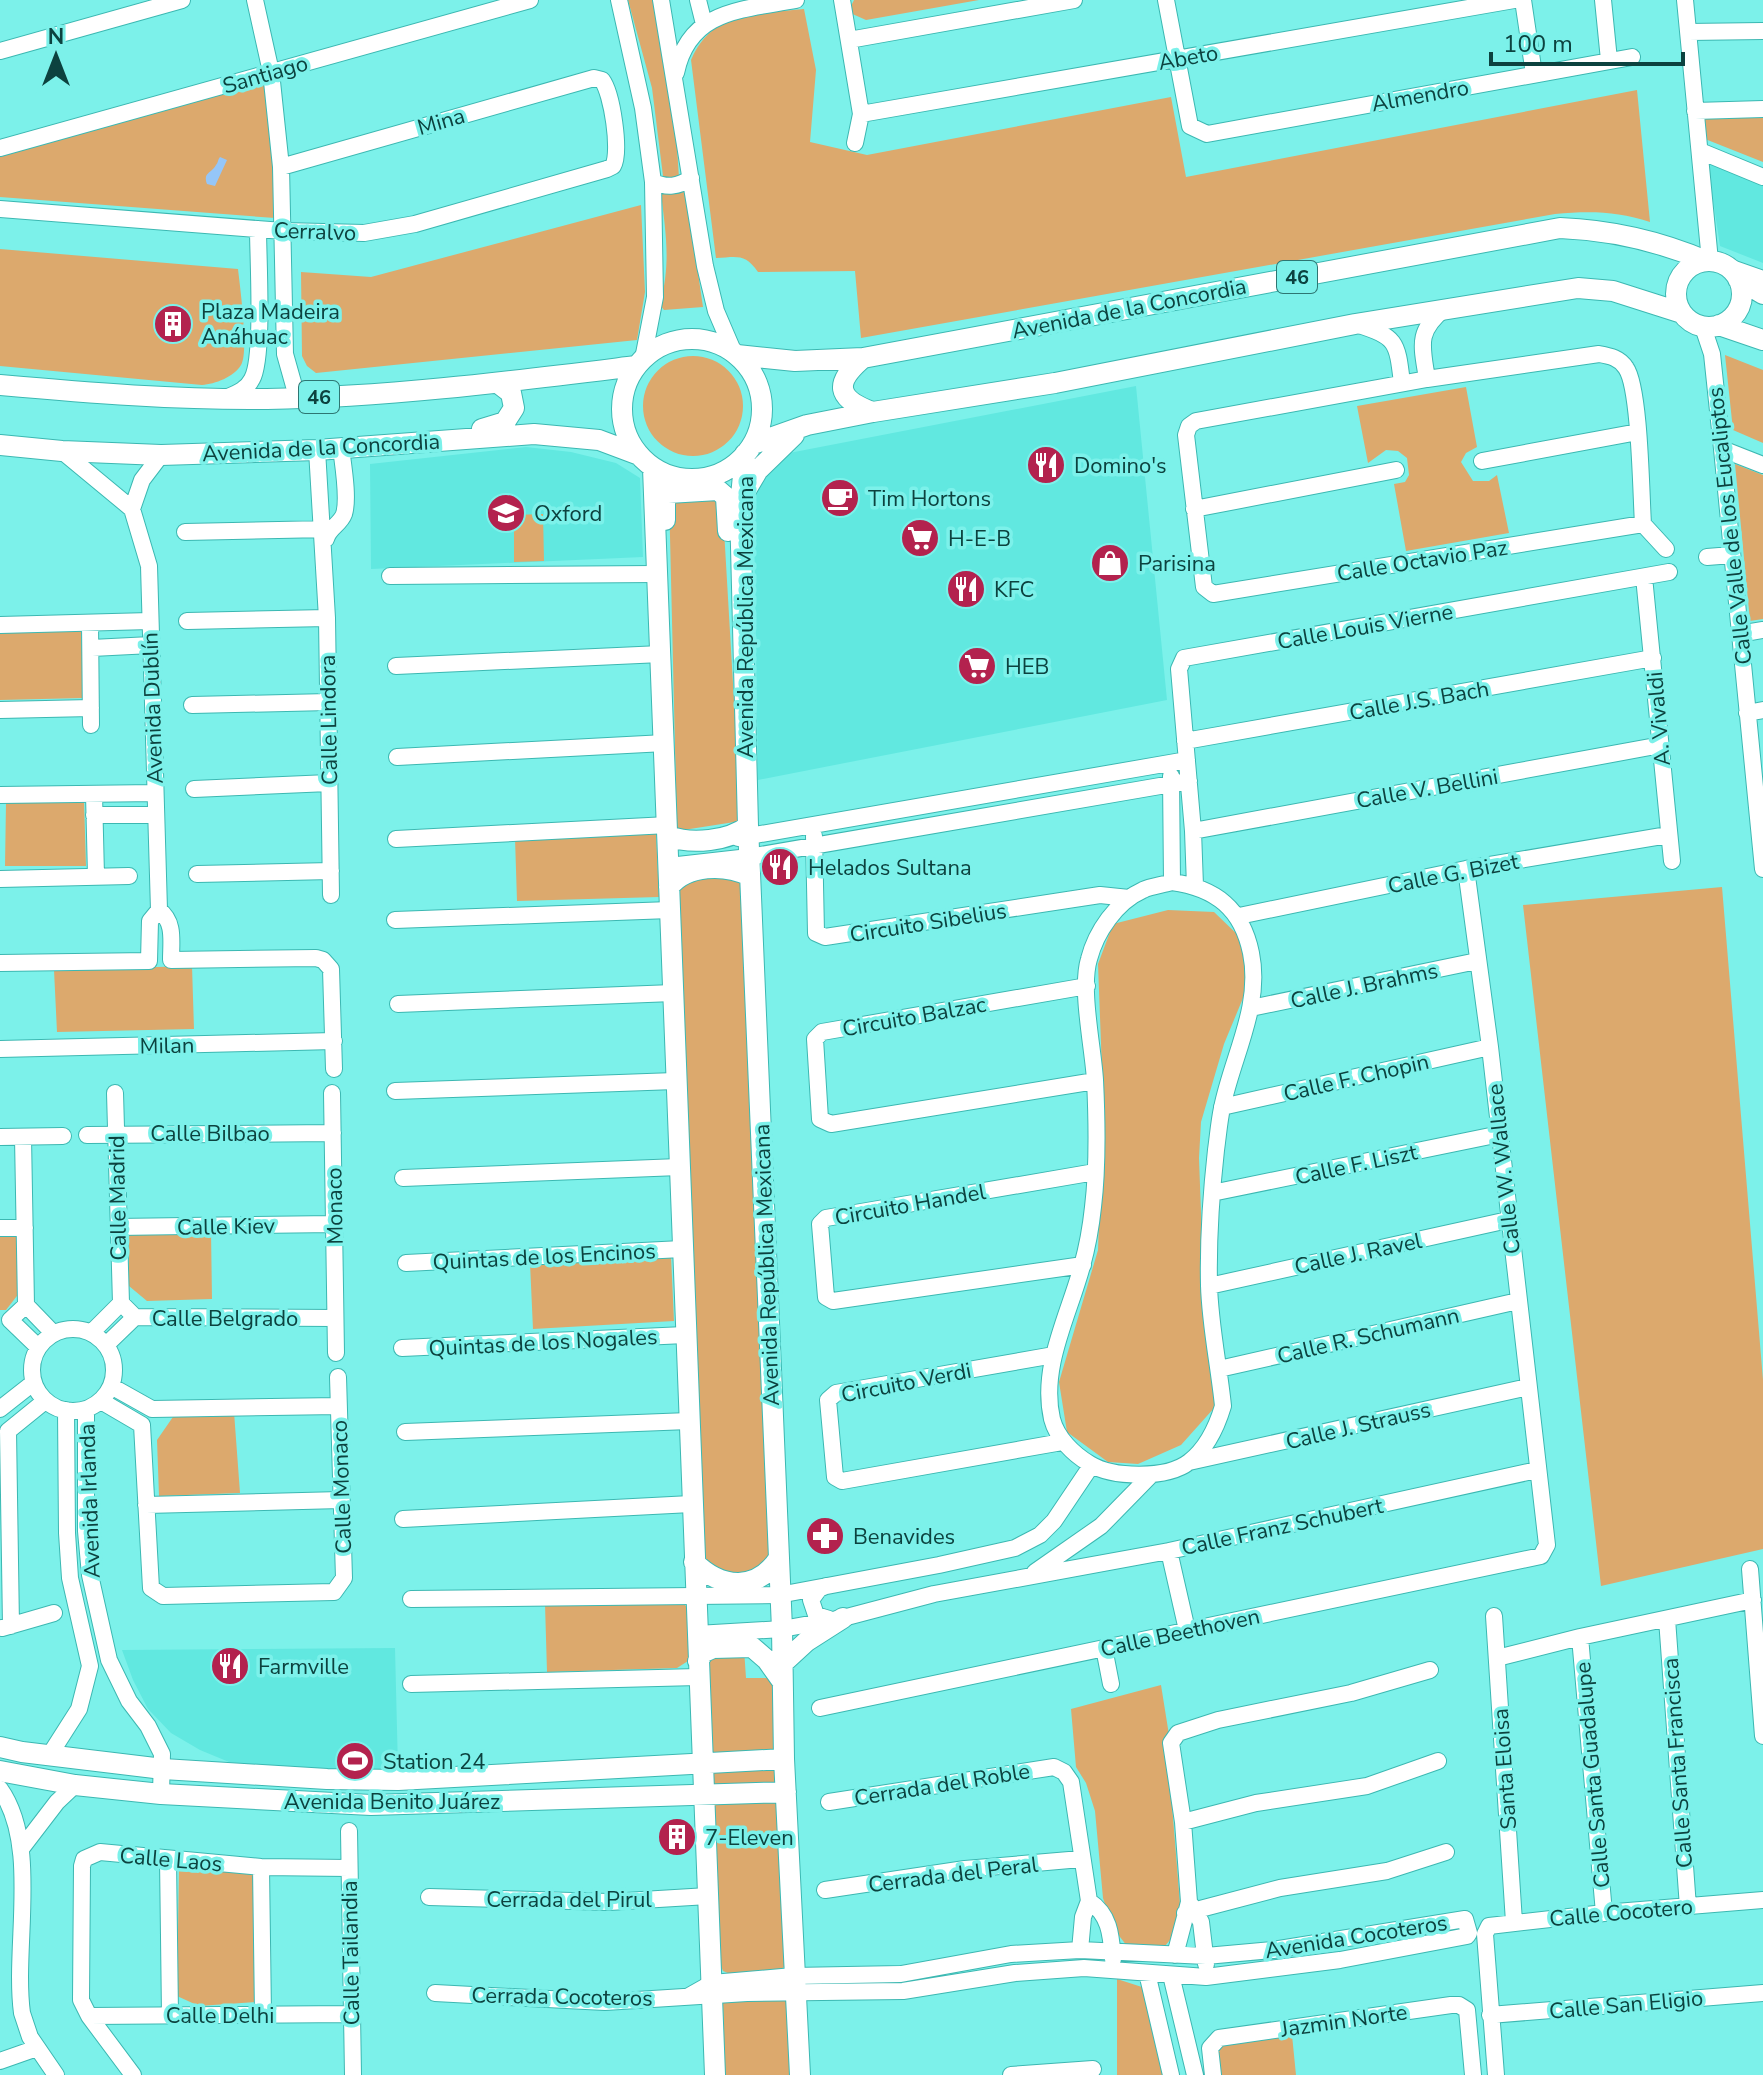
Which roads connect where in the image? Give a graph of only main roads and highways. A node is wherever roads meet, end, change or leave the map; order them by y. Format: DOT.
graph roads {
  1 [pos="1720,267"];
  2 [pos="1763,294"];
  3 [pos="1682,313"];
  4 [pos="1710,326"];
  5 [pos="1763,340"];
  6 [pos="735,354"];
  7 [pos="863,358"];
  8 [pos="640,362"];
  9 [pos="498,383"];
  10 [pos="0,385"];
  11 [pos="873,412"];
  12 [pos="807,425"];
  13 [pos="435,441"];
  14 [pos="0,445"];
  15 [pos="749,449"];
  16 [pos="646,461"];
  17 [pos="741,499"];
  18 [pos="741,551"];
  19 [pos="657,565"];
  20 [pos="748,831"];
  21 [pos="669,852"];
  22 [pos="750,867"];
  23 [pos="779,1558"];
  24 [pos="694,1562"];
  25 [pos="843,1618"];
  26 [pos="698,1669"];
  27 [pos="782,1672"];
  28 [pos="0,1747"];
  29 [pos="22,1752"];
  30 [pos="0,1756"];
  31 [pos="784,1759"];
  32 [pos="703,1762"];
  33 [pos="0,1771"];
  34 [pos="786,1792"];
  35 [pos="705,1796"];
  36 [pos="715,2075"];
  37 [pos="800,2075"];
  1 -- 2 [label="main road, Avenida de la Concordia / 46"];
  1 -- 3 [label="main road"];
  1 -- 4 [label="main road"];
  1 -- 7 [label="main road, Avenida de la Concordia / 46"];
  3 -- 4 [label="main road"];
  3 -- 11 [label="main road"];
  4 -- 5 [label="main road"];
  6 -- 7 [label="main road, Avenida de la Concordia / 46"];
  6 -- 8 [label="main road, 46"];
  6 -- 15 [label="main road"];
  7 -- 11 [label="main road"];
  8 -- 9 [label="main road, 46"];
  8 -- 16 [label="main road"];
  9 -- 10 [label="main road, 46"];
  9 -- 13 [label="main road"];
  11 -- 12 [label="main road"];
  12 -- 15 [label="main road"];
  12 -- 17 [label="main road"];
  13 -- 14 [label="main road, Avenida de la Concordia"];
  13 -- 16 [label="main road, Avenida de la Concordia"];
  15 -- 16 [label="main road"];
  15 -- 17 [label="main road, Avenida República Mexicana"];
  16 -- 19 [label="main road"];
  17 -- 18 [label="main road, Avenida República Mexicana"];
  18 -- 19 [label="main road"];
  18 -- 20 [label="main road, Avenida República Mexicana"];
  19 -- 21 [label="main road"];
  20 -- 21 [label="main road"];
  20 -- 22 [label="main road, Avenida República Mexicana"];
  21 -- 22 [label="main road"];
  21 -- 24 [label="main road"];
  22 -- 23 [label="main road, Avenida República Mexicana"];
  23 -- 24 [label="main road"];
  23 -- 27 [label="main road, Avenida República Mexicana"];
  24 -- 26 [label="main road"];
  25 -- 27 [label="main road"];
  26 -- 27 [label="main road"];
  26 -- 32 [label="main road"];
  27 -- 31 [label="main road, Avenida República Mexicana"];
  28 -- 29 [label="main road, Avenida Benito Juárez"];
  29 -- 30 [label="main road"];
  29 -- 32 [label="main road, Avenida Benito Juárez"];
  31 -- 32 [label="main road, Avenida Benito Juárez"];
  31 -- 34 [label="main road, Avenida República Mexicana"];
  32 -- 35 [label="main road"];
  33 -- 35 [label="main road, Avenida Benito Juárez"];
  34 -- 35 [label="main road, Avenida Benito Juárez"];
  34 -- 37 [label="main road, Avenida República Mexicana"];
  35 -- 36 [label="main road"];
}
